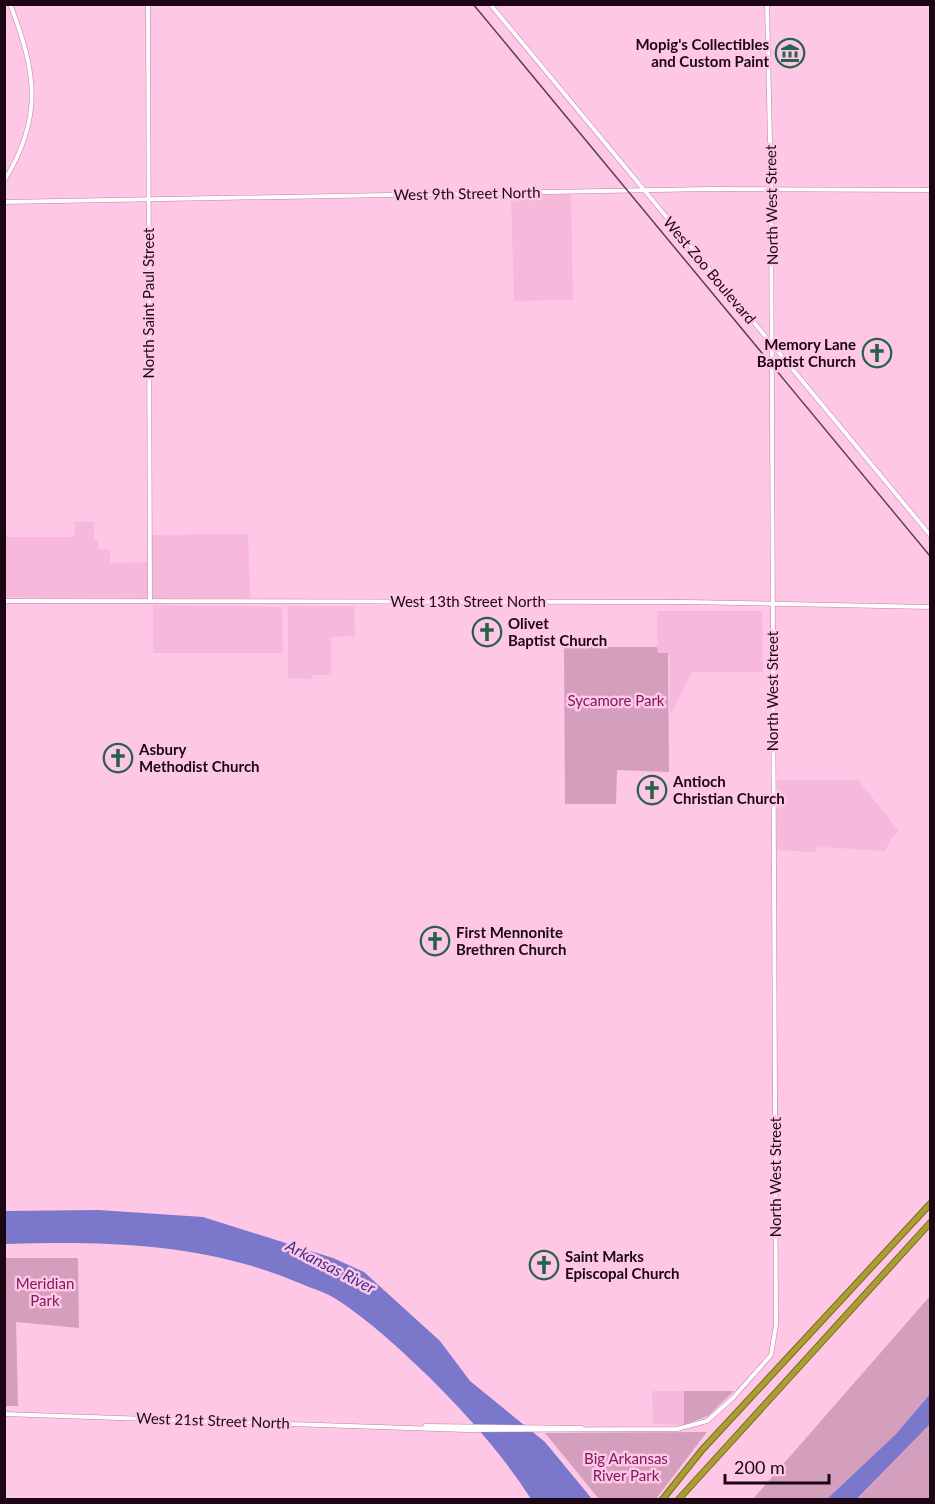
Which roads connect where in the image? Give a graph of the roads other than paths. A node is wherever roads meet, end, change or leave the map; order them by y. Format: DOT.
graph roads {
  1 [pos="148,4"];
  2 [pos="490,4"];
  3 [pos="767,4"];
  4 [pos="10,6"];
  5 [pos="4,181"];
  6 [pos="771,188"];
  7 [pos="644,190"];
  8 [pos="930,190"];
  9 [pos="148,199"];
  10 [pos="4,202"];
  11 [pos="771,344"];
  12 [pos="930,535"];
  13 [pos="4,601"];
  14 [pos="150,601"];
  15 [pos="771,603"];
  16 [pos="930,607"];
  17 [pos="930,1204"];
  18 [pos="930,1223"];
  19 [pos="4,1414"];
  20 [pos="702,1424"];
  21 [pos="421,1426"];
  22 [pos="582,1429"];
  23 [pos="662,1500"];
  24 [pos="678,1500"];
  1 -- 9 [label="main road, North Saint Paul Street"];
  2 -- 7 [label="main road, West Zoo Boulevard"];
  3 -- 6 [label="main road, North West Street"];
  4 -- 5 [label="main road"];
  6 -- 7 [label="main road, West 9th Street North"];
  6 -- 8 [label="main road, West 9th Street North"];
  6 -- 11 [label="main road, North West Street"];
  7 -- 9 [label="main road, West 9th Street North"];
  7 -- 11 [label="main road, West Zoo Boulevard"];
  9 -- 10 [label="main road, West 9th Street North"];
  9 -- 14 [label="main road, North Saint Paul Street"];
  11 -- 12 [label="main road, West Zoo Boulevard"];
  11 -- 15 [label="main road, North West Street"];
  13 -- 14 [label="main road, West 13th Street North"];
  14 -- 15 [label="main road, West 13th Street North"];
  15 -- 16 [label="main road, West 13th Street North"];
  15 -- 20 [label="main road, North West Street"];
  17 -- 23 [label="highway"];
  18 -- 24 [label="highway"];
  19 -- 21 [label="main road, West 21st Street North"];
  20 -- 22 [label="main road, West 21st Street North"];
  21 -- 22 [label="main road, West 21st Street North"];
  21 -- 22 [label="main road, West 21st Street North"];
}
